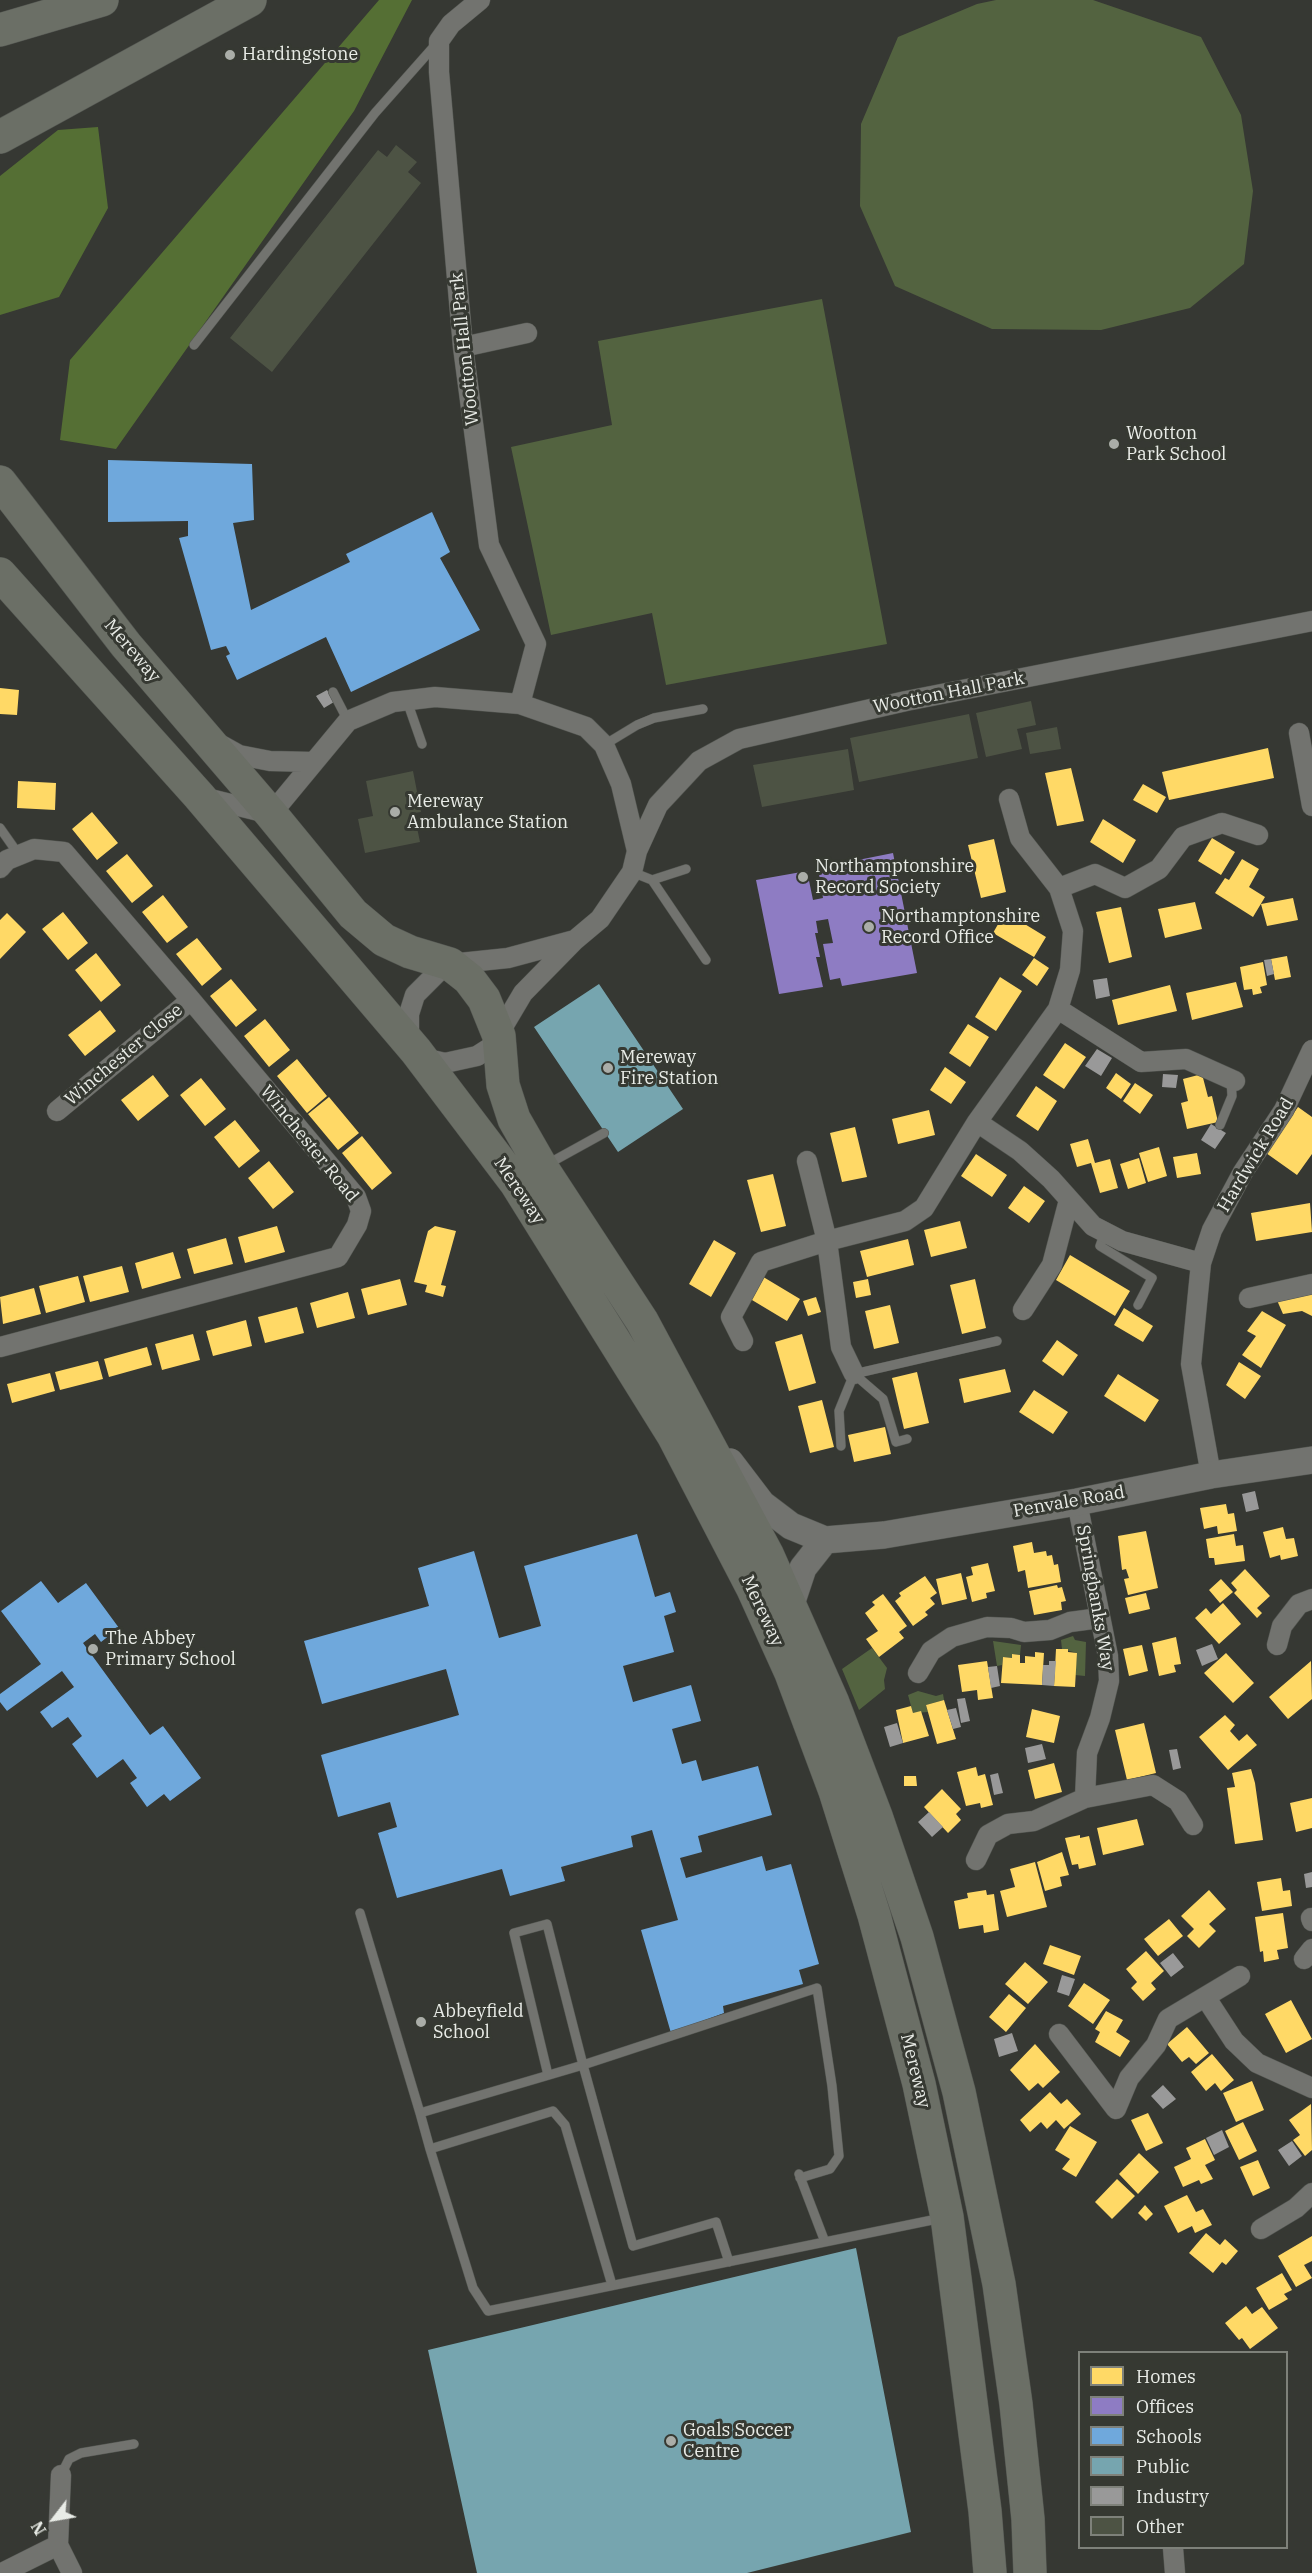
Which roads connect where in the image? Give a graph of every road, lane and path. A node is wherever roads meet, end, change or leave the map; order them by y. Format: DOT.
graph roads {
  1 [pos="102,0"];
  2 [pos="250,0"];
  3 [pos="480,0"];
  4 [pos="0,30"];
  5 [pos="439,41"];
  6 [pos="0,137"];
  7 [pos="527,333"];
  8 [pos="194,345"];
  9 [pos="463,346"];
  10 [pos="0,482"];
  11 [pos="0,574"];
  12 [pos="1312,621"];
  13 [pos="333,692"];
  14 [pos="407,701"];
  15 [pos="520,704"];
  16 [pos="703,709"];
  17 [pos="185,714"];
  18 [pos="348,721"];
  19 [pos="1299,733"];
  20 [pos="422,744"];
  21 [pos="604,745"];
  22 [pos="314,762"];
  23 [pos="199,796"];
  24 [pos="1009,799"];
  25 [pos="1312,806"];
  26 [pos="271,814"];
  27 [pos="0,828"];
  28 [pos="1258,835"];
  29 [pos="637,851"];
  30 [pos="19,855"];
  31 [pos="0,868"];
  32 [pos="686,869"];
  33 [pos="632,872"];
  34 [pos="652,880"];
  35 [pos="1059,888"];
  36 [pos="575,940"];
  37 [pos="706,960"];
  38 [pos="450,964"];
  39 [pos="191,1000"];
  40 [pos="1058,1009"];
  41 [pos="499,1036"];
  42 [pos="1312,1050"];
  43 [pos="416,1051"];
  44 [pos="1233,1081"];
  45 [pos="57,1111"];
  46 [pos="977,1122"];
  47 [pos="1220,1125"];
  48 [pos="604,1132"];
  49 [pos="807,1161"];
  50 [pos="529,1176"];
  51 [pos="1069,1200"];
  52 [pos="1105,1232"];
  53 [pos="827,1241"];
  54 [pos="1201,1263"];
  55 [pos="1312,1284"];
  56 [pos="1250,1298"];
  57 [pos="1138,1305"];
  58 [pos="1023,1311"];
  59 [pos="743,1341"];
  60 [pos="997,1341"];
  61 [pos="0,1347"];
  62 [pos="854,1374"];
  63 [pos="686,1404"];
  64 [pos="907,1439"];
  65 [pos="841,1446"];
  66 [pos="1312,1460"];
  67 [pos="1211,1475"];
  68 [pos="1077,1502"];
  69 [pos="825,1540"];
  70 [pos="1312,1599"];
  71 [pos="791,1604"];
  72 [pos="1100,1618"];
  73 [pos="1277,1645"];
  74 [pos="918,1673"];
  75 [pos="1085,1798"];
  76 [pos="1193,1825"];
  77 [pos="976,1860"];
  78 [pos="360,1913"];
  79 [pos="1240,1976"];
  80 [pos="1206,1998"];
  81 [pos="1059,2034"];
  82 [pos="584,2065"];
  83 [pos="548,2075"];
  84 [pos="1312,2088"];
  85 [pos="420,2113"];
  86 [pos="430,2149"];
  87 [pos="1312,2193"];
  88 [pos="947,2217"];
  89 [pos="1261,2229"];
  90 [pos="825,2242"];
  91 [pos="729,2262"];
  92 [pos="612,2285"];
  93 [pos="134,2444"];
  94 [pos="61,2475"];
  95 [pos="58,2545"];
  96 [pos="1173,2549"];
  97 [pos="2,2573"];
  98 [pos="72,2573"];
  99 [pos="990,2573"];
  100 [pos="1030,2573"];
  101 [pos="1175,2573"];
  1 -- 4 [label="highway"];
  2 -- 6 [label="highway"];
  3 -- 5 [label="street"];
  5 -- 8 [label="lane"];
  5 -- 9 [label="street, Wootton Hall Park"];
  7 -- 9 [label="street"];
  9 -- 15 [label="street, Wootton Hall Park"];
  10 -- 17 [label="highway, Mereway"];
  11 -- 23 [label="highway, Mereway"];
  12 -- 29 [label="street, Wootton Hall Park"];
  13 -- 18 [label="lane"];
  14 -- 15 [label="street"];
  14 -- 18 [label="street"];
  14 -- 20 [label="lane"];
  15 -- 21 [label="street"];
  16 -- 21 [label="lane"];
  17 -- 22 [label="street"];
  17 -- 26 [label="highway, Mereway"];
  18 -- 22 [label="street"];
  19 -- 25 [label="street"];
  21 -- 29 [label="street"];
  22 -- 26 [label="street"];
  23 -- 26 [label="street"];
  23 -- 43 [label="highway, Mereway"];
  24 -- 35 [label="street"];
  26 -- 38 [label="highway, Mereway"];
  27 -- 30 [label="lane"];
  28 -- 35 [label="street"];
  29 -- 33 [label="street, Wootton Hall Park"];
  30 -- 31 [label="street, Winchester Road"];
  30 -- 39 [label="street, Winchester Road"];
  32 -- 34 [label="lane"];
  33 -- 34 [label="lane"];
  33 -- 36 [label="street"];
  34 -- 37 [label="lane"];
  35 -- 40 [label="street"];
  36 -- 38 [label="street"];
  36 -- 41 [label="street"];
  38 -- 41 [label="highway, Mereway"];
  38 -- 43 [label="street"];
  39 -- 45 [label="street, Winchester Close"];
  39 -- 61 [label="street, Winchester Road"];
  40 -- 44 [label="street"];
  40 -- 46 [label="street"];
  41 -- 43 [label="street"];
  41 -- 50 [label="highway, Mereway"];
  42 -- 54 [label="street, Hardwick Road"];
  43 -- 50 [label="highway, Mereway"];
  44 -- 47 [label="lane"];
  46 -- 51 [label="street"];
  46 -- 53 [label="street"];
  48 -- 50 [label="lane"];
  49 -- 53 [label="street"];
  50 -- 63 [label="highway, Mereway"];
  50 -- 88 [label="highway, Mereway"];
  51 -- 52 [label="street"];
  51 -- 58 [label="street"];
  52 -- 54 [label="street"];
  52 -- 57 [label="lane"];
  53 -- 59 [label="street"];
  53 -- 62 [label="street"];
  54 -- 67 [label="street, Hardwick Road"];
  55 -- 56 [label="street"];
  60 -- 62 [label="lane"];
  62 -- 64 [label="lane"];
  62 -- 65 [label="lane"];
  63 -- 69 [label="street"];
  63 -- 71 [label="highway, Mereway"];
  66 -- 67 [label="street, Penvale Road"];
  67 -- 68 [label="street, Penvale Road"];
  68 -- 69 [label="street, Penvale Road"];
  68 -- 72 [label="street, Springbanks Way"];
  69 -- 71 [label="street"];
  70 -- 73 [label="street"];
  71 -- 100 [label="highway, Mereway"];
  72 -- 74 [label="street"];
  72 -- 75 [label="street, Springbanks Way"];
  75 -- 76 [label="street"];
  75 -- 77 [label="street"];
  78 -- 85 [label="lane"];
  79 -- 80 [label="street"];
  80 -- 81 [label="street"];
  80 -- 84 [label="street"];
  82 -- 83 [label="lane"];
  82 -- 83 [label="lane"];
  82 -- 90 [label="lane"];
  82 -- 91 [label="lane"];
  83 -- 85 [label="lane"];
  85 -- 86 [label="lane"];
  86 -- 92 [label="lane"];
  86 -- 92 [label="lane"];
  87 -- 89 [label="street"];
  88 -- 90 [label="lane"];
  88 -- 99 [label="highway, Mereway"];
  90 -- 91 [label="lane"];
  91 -- 92 [label="lane"];
  93 -- 94 [label="lane"];
  94 -- 95 [label="street"];
  95 -- 97 [label="street"];
  95 -- 98 [label="street"];
  96 -- 101 [label="street"];
}
